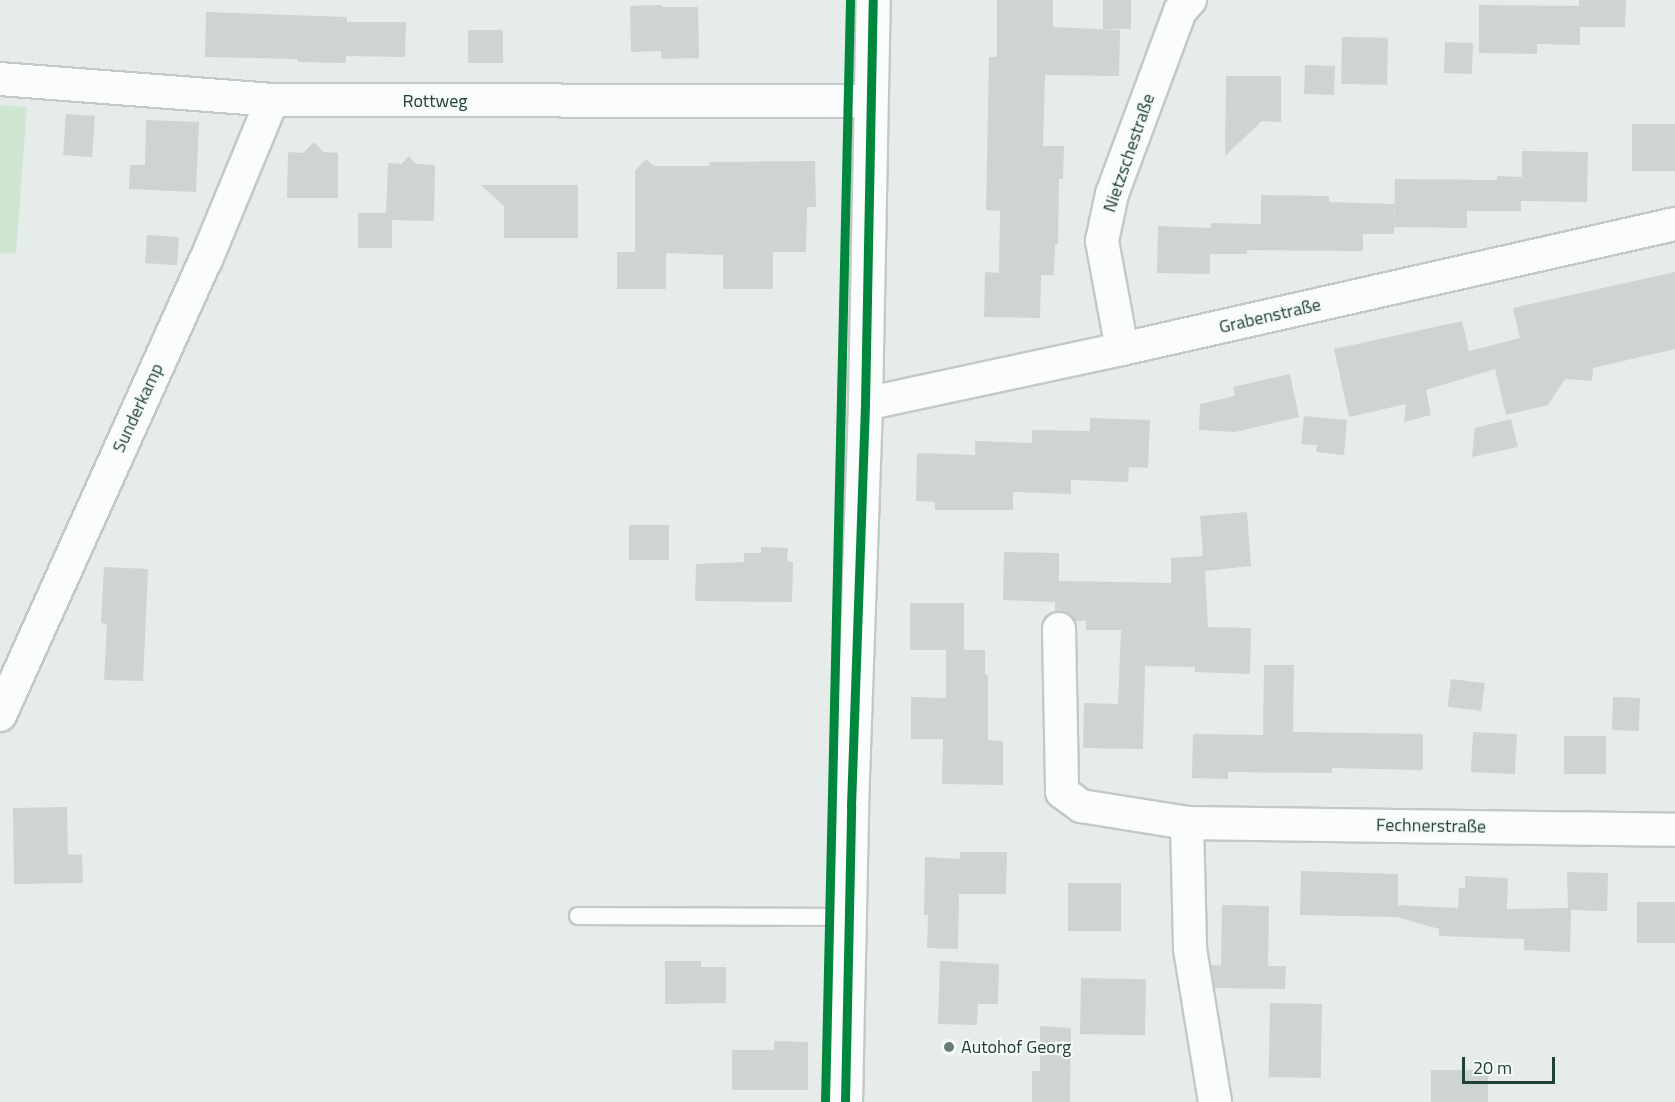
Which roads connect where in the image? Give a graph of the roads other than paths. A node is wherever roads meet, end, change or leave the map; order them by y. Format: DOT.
graph roads {
  1 [pos="873,0"];
  2 [pos="1190,0"];
  3 [pos="0,79"];
  4 [pos="272,100"];
  5 [pos="872,101"];
  6 [pos="1675,224"];
  7 [pos="1122,349"];
  8 [pos="865,404"];
  9 [pos="1059,629"];
  10 [pos="0,715"];
  11 [pos="1187,823"];
  12 [pos="1675,830"];
  13 [pos="578,916"];
  14 [pos="848,917"];
  15 [pos="845,1102"];
  16 [pos="1215,1102"];
  1 -- 5 [label="street"];
  2 -- 7 [label="street, Nietzschestraße"];
  3 -- 4 [label="street, Rottweg"];
  4 -- 5 [label="street, Rottweg"];
  4 -- 10 [label="street, Sunderkamp"];
  5 -- 8 [label="street"];
  6 -- 7 [label="street, Grabenstraße"];
  7 -- 8 [label="street, Grabenstraße"];
  8 -- 14 [label="street"];
  9 -- 11 [label="street, Fechnerstraße"];
  11 -- 12 [label="street, Fechnerstraße"];
  11 -- 16 [label="street"];
  13 -- 14 [label="lane"];
  14 -- 15 [label="street"];
}
